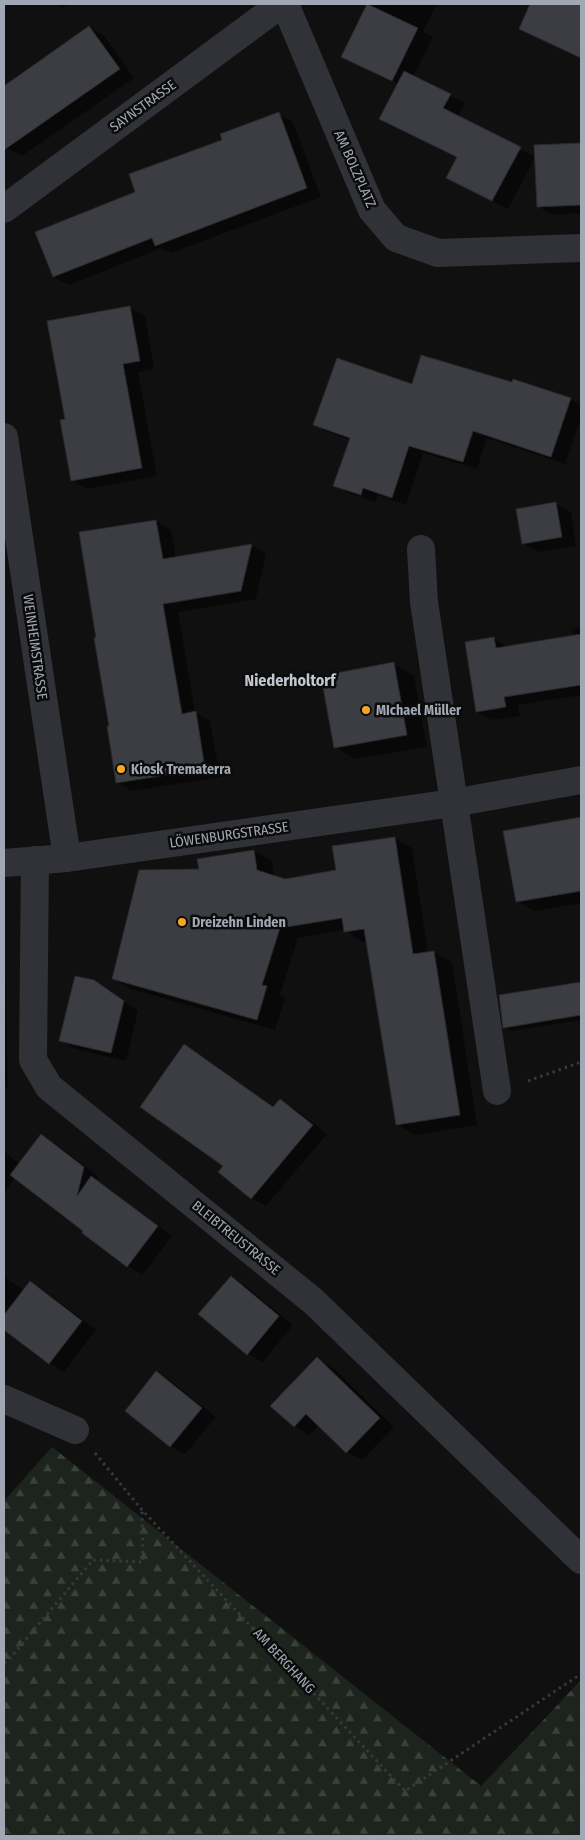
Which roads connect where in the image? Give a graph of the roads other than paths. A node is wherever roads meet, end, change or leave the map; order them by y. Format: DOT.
graph roads {
  1 [pos="281,4"];
  2 [pos="285,4"];
  3 [pos="4,208"];
  4 [pos="581,248"];
  5 [pos="4,437"];
  6 [pos="421,549"];
  7 [pos="581,780"];
  8 [pos="453,802"];
  9 [pos="66,858"];
  10 [pos="35,860"];
  11 [pos="4,863"];
  12 [pos="497,1092"];
  13 [pos="4,1399"];
  14 [pos="75,1430"];
  15 [pos="581,1560"];
  1 -- 3 [label="street, SAYNSTRASSE"];
  2 -- 4 [label="street, AM BOLZPLATZ"];
  5 -- 9 [label="street, WEINHEIMSTRASSE"];
  6 -- 8 [label="street"];
  7 -- 8 [label="street, LÖWENBURGSTRASSE"];
  8 -- 9 [label="street, LÖWENBURGSTRASSE"];
  8 -- 12 [label="street"];
  9 -- 10 [label="street, LÖWENBURGSTRASSE"];
  10 -- 11 [label="street, LÖWENBURGSTRASSE"];
  10 -- 15 [label="street, BLEIBTREUSTRASSE"];
  13 -- 14 [label="street"];
}
